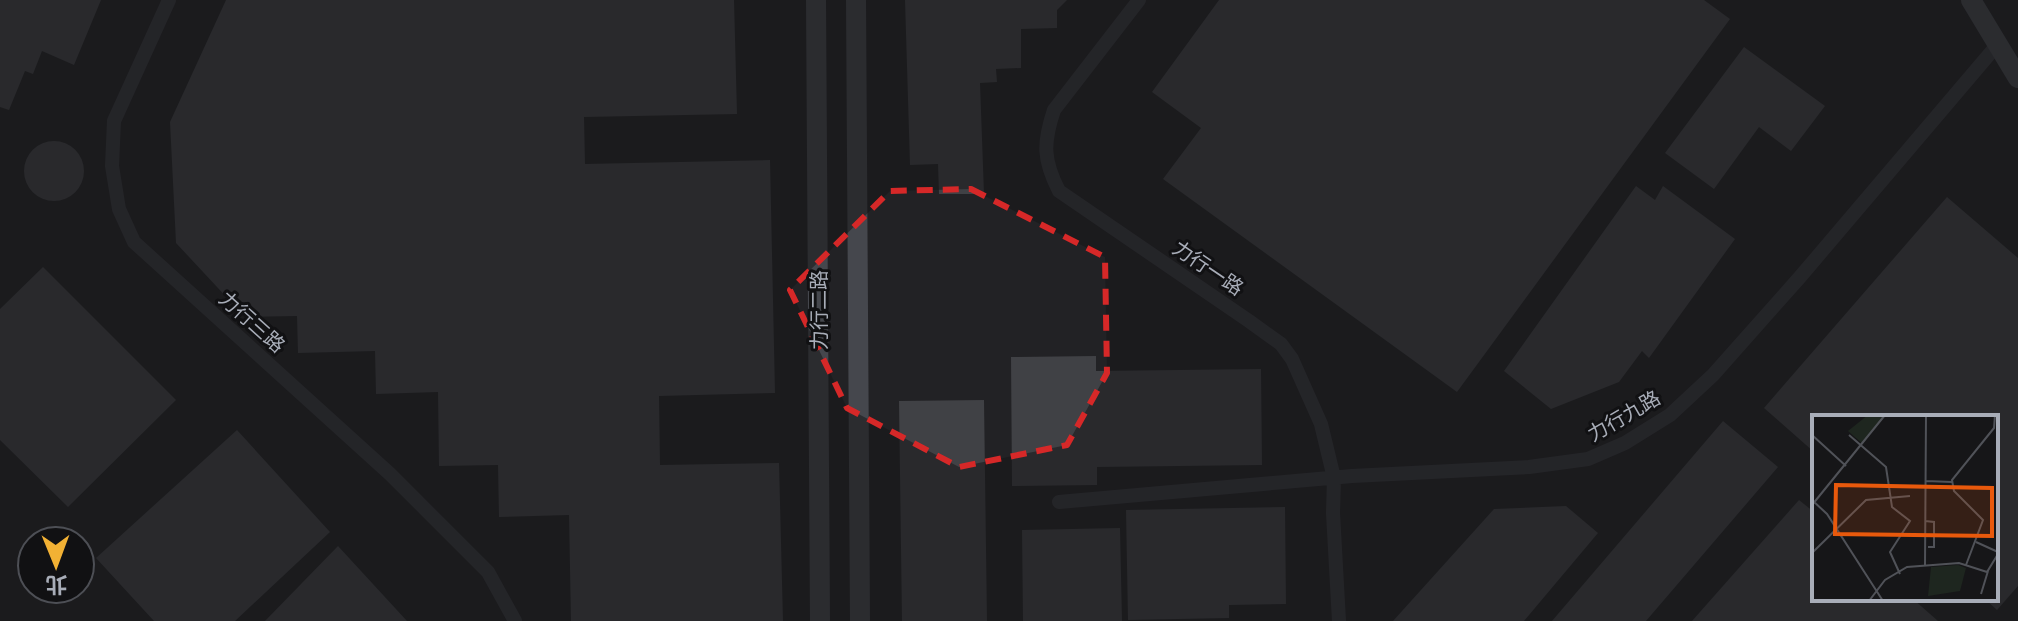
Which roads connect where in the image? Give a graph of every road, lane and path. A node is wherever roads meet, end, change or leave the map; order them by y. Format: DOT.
graph roads {
  1 [pos="169,0"];
  2 [pos="816,0"];
  3 [pos="856,0"];
  4 [pos="1139,0"];
  5 [pos="1971,0"];
  6 [pos="1998,44"];
  7 [pos="2018,78"];
  8 [pos="1334,478"];
  9 [pos="1059,502"];
  10 [pos="515,621"];
  11 [pos="820,621"];
  12 [pos="860,621"];
  13 [pos="1339,621"];
  1 -- 10 [label="street, 力行三路"];
  2 -- 11 [label="street, 力行二路"];
  3 -- 12 [label="street, 力行二路"];
  4 -- 8 [label="street, 力行一路"];
  5 -- 6 [label="street"];
  6 -- 7 [label="street"];
  6 -- 8 [label="street, 力行九路"];
  8 -- 9 [label="street, 力行九路"];
  8 -- 13 [label="street, 力行一路"];
}
